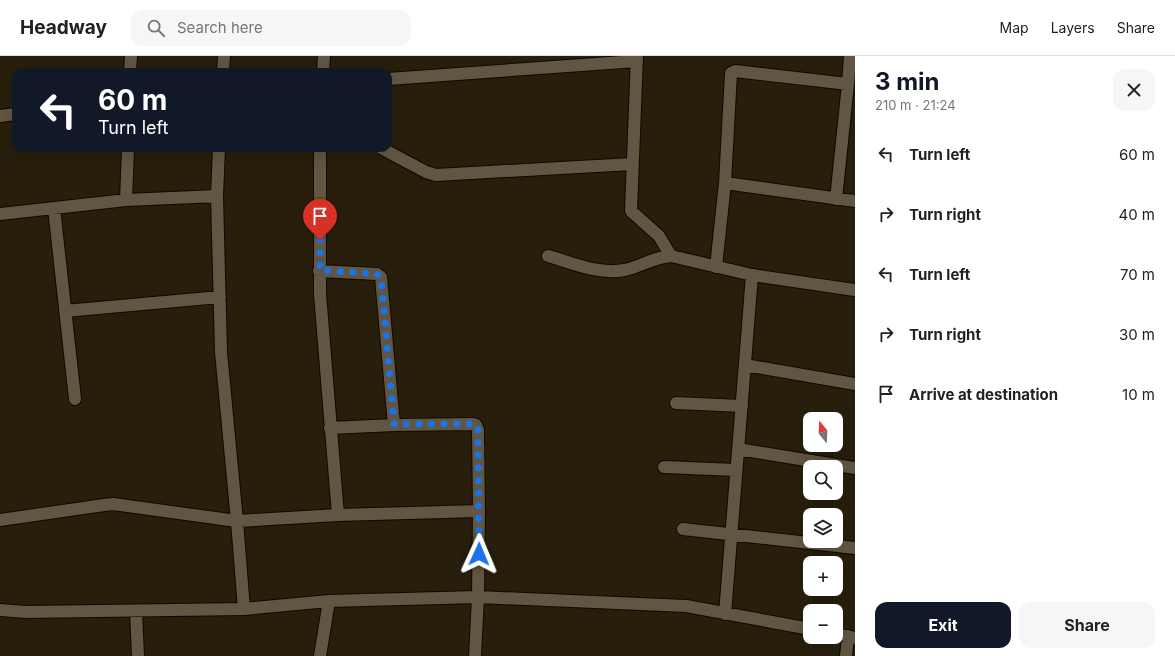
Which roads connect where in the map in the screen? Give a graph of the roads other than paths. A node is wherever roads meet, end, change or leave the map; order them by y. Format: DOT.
graph roads {
  1 [pos="131,56"];
  2 [pos="224,56"];
  3 [pos="324,56"];
  4 [pos="850,56"];
  5 [pos="637,58"];
  6 [pos="130,68"];
  7 [pos="223,68"];
  8 [pos="323,68"];
  9 [pos="392,79"];
  10 [pos="848,84"];
  11 [pos="12,114"];
  12 [pos="0,116"];
  13 [pos="128,152"];
  14 [pos="219,152"];
  15 [pos="320,152"];
  16 [pos="389,152"];
  17 [pos="632,164"];
  18 [pos="725,183"];
  19 [pos="217,196"];
  20 [pos="836,199"];
  21 [pos="126,200"];
  22 [pos="855,201"];
  23 [pos="54,208"];
  24 [pos="0,214"];
  25 [pos="548,256"];
  26 [pos="671,256"];
  27 [pos="716,267"];
  28 [pos="320,270"];
  29 [pos="752,275"];
  30 [pos="855,290"];
  31 [pos="220,297"];
  32 [pos="65,311"];
  33 [pos="745,365"];
  34 [pos="855,384"];
  35 [pos="75,399"];
  36 [pos="676,403"];
  37 [pos="742,406"];
  38 [pos="394,424"];
  39 [pos="330,428"];
  40 [pos="738,449"];
  41 [pos="664,467"];
  42 [pos="855,468"];
  43 [pos="736,470"];
  44 [pos="479,510"];
  45 [pos="338,515"];
  46 [pos="0,520"];
  47 [pos="237,521"];
  48 [pos="683,529"];
  49 [pos="731,535"];
  50 [pos="855,548"];
  51 [pos="478,597"];
  52 [pos="329,601"];
  53 [pos="244,609"];
  54 [pos="0,610"];
  55 [pos="136,611"];
  56 [pos="725,614"];
  57 [pos="803,629"];
  58 [pos="852,637"];
  59 [pos="138,656"];
  60 [pos="320,656"];
  61 [pos="475,656"];
  62 [pos="846,656"];
  1 -- 6 [label="street"];
  2 -- 7 [label="street"];
  3 -- 8 [label="street"];
  4 -- 10 [label="street"];
  5 -- 9 [label="street"];
  5 -- 17 [label="street"];
  10 -- 18 [label="street"];
  10 -- 20 [label="street"];
  11 -- 12 [label="street"];
  13 -- 21 [label="street"];
  14 -- 19 [label="street"];
  15 -- 28 [label="street"];
  16 -- 17 [label="street"];
  17 -- 26 [label="street"];
  18 -- 20 [label="street"];
  18 -- 27 [label="street"];
  19 -- 21 [label="street"];
  19 -- 31 [label="street"];
  20 -- 22 [label="street"];
  21 -- 23 [label="street"];
  23 -- 24 [label="street"];
  23 -- 32 [label="street"];
  25 -- 26 [label="street"];
  26 -- 27 [label="street"];
  27 -- 29 [label="street"];
  28 -- 38 [label="street"];
  28 -- 39 [label="street"];
  29 -- 30 [label="street"];
  29 -- 33 [label="street"];
  31 -- 32 [label="street"];
  31 -- 47 [label="street"];
  32 -- 35 [label="street"];
  33 -- 34 [label="street"];
  33 -- 37 [label="street"];
  36 -- 37 [label="street"];
  37 -- 40 [label="street"];
  38 -- 39 [label="street"];
  38 -- 44 [label="street"];
  39 -- 45 [label="street"];
  40 -- 42 [label="street"];
  40 -- 43 [label="street"];
  41 -- 43 [label="street"];
  43 -- 49 [label="street"];
  44 -- 45 [label="street"];
  44 -- 51 [label="street"];
  45 -- 47 [label="street"];
  46 -- 47 [label="street"];
  47 -- 53 [label="street"];
  48 -- 49 [label="street"];
  49 -- 50 [label="street"];
  49 -- 56 [label="street"];
  51 -- 52 [label="street"];
  51 -- 56 [label="street"];
  51 -- 61 [label="street"];
  52 -- 53 [label="street"];
  52 -- 60 [label="street"];
  53 -- 55 [label="street"];
  54 -- 55 [label="street"];
  55 -- 59 [label="street"];
  56 -- 57 [label="street"];
  58 -- 62 [label="street"];
}
